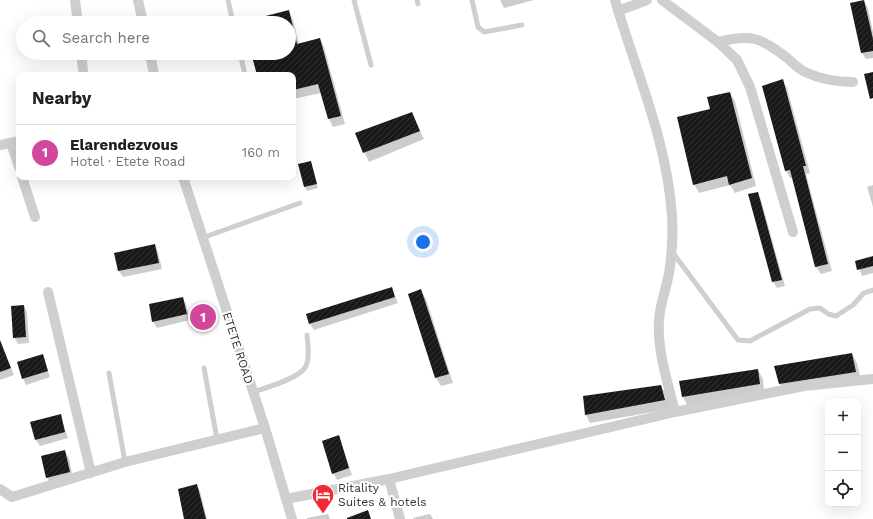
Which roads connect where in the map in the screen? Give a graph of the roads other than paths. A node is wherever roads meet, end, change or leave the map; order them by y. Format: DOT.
graph roads {
  1 [pos="75,0"];
  2 [pos="138,0"];
  3 [pos="228,0"];
  4 [pos="354,0"];
  5 [pos="472,0"];
  6 [pos="615,0"];
  7 [pos="647,0"];
  8 [pos="662,0"];
  9 [pos="618,11"];
  10 [pos="77,16"];
  11 [pos="141,16"];
  12 [pos="232,16"];
  13 [pos="522,25"];
  14 [pos="718,42"];
  15 [pos="82,60"];
  16 [pos="151,60"];
  17 [pos="242,60"];
  18 [pos="371,65"];
  19 [pos="83,70"];
  20 [pos="153,72"];
  21 [pos="245,72"];
  22 [pos="853,82"];
  23 [pos="15,142"];
  24 [pos="0,145"];
  25 [pos="23,180"];
  26 [pos="184,180"];
  27 [pos="300,202"];
  28 [pos="35,217"];
  29 [pos="793,232"];
  30 [pos="201,238"];
  31 [pos="671,251"];
  32 [pos="873,290"];
  33 [pos="48,292"];
  34 [pos="307,335"];
  35 [pos="204,368"];
  36 [pos="109,373"];
  37 [pos="873,380"];
  38 [pos="253,392"];
  39 [pos="675,412"];
  40 [pos="264,428"];
  41 [pos="217,439"];
  42 [pos="126,462"];
  43 [pos="91,473"];
  44 [pos="389,479"];
  45 [pos="0,489"];
  46 [pos="286,499"];
  47 [pos="292,519"];
  48 [pos="400,519"];
  1 -- 10 [label="street"];
  2 -- 11 [label="street"];
  3 -- 12 [label="lane"];
  4 -- 18 [label="lane"];
  5 -- 13 [label="lane"];
  6 -- 9 [label="street"];
  7 -- 9 [label="street"];
  8 -- 14 [label="street"];
  9 -- 31 [label="street"];
  14 -- 22 [label="street"];
  14 -- 29 [label="street"];
  15 -- 19 [label="street"];
  16 -- 20 [label="street"];
  17 -- 21 [label="lane"];
  23 -- 24 [label="street"];
  25 -- 28 [label="street"];
  26 -- 30 [label="street, ETETE ROAD"];
  27 -- 30 [label="lane"];
  30 -- 38 [label="street, ETETE ROAD"];
  31 -- 32 [label="lane"];
  31 -- 39 [label="street"];
  33 -- 43 [label="street"];
  34 -- 38 [label="lane"];
  35 -- 41 [label="lane"];
  36 -- 42 [label="lane"];
  37 -- 39 [label="street"];
  38 -- 40 [label="street, ETETE ROAD"];
  39 -- 44 [label="street"];
  40 -- 41 [label="street"];
  40 -- 46 [label="street, ETETE ROAD"];
  41 -- 42 [label="street"];
  42 -- 43 [label="street"];
  43 -- 45 [label="street"];
  44 -- 46 [label="street"];
  44 -- 48 [label="street"];
  46 -- 47 [label="street, ETETE ROAD"];
}
